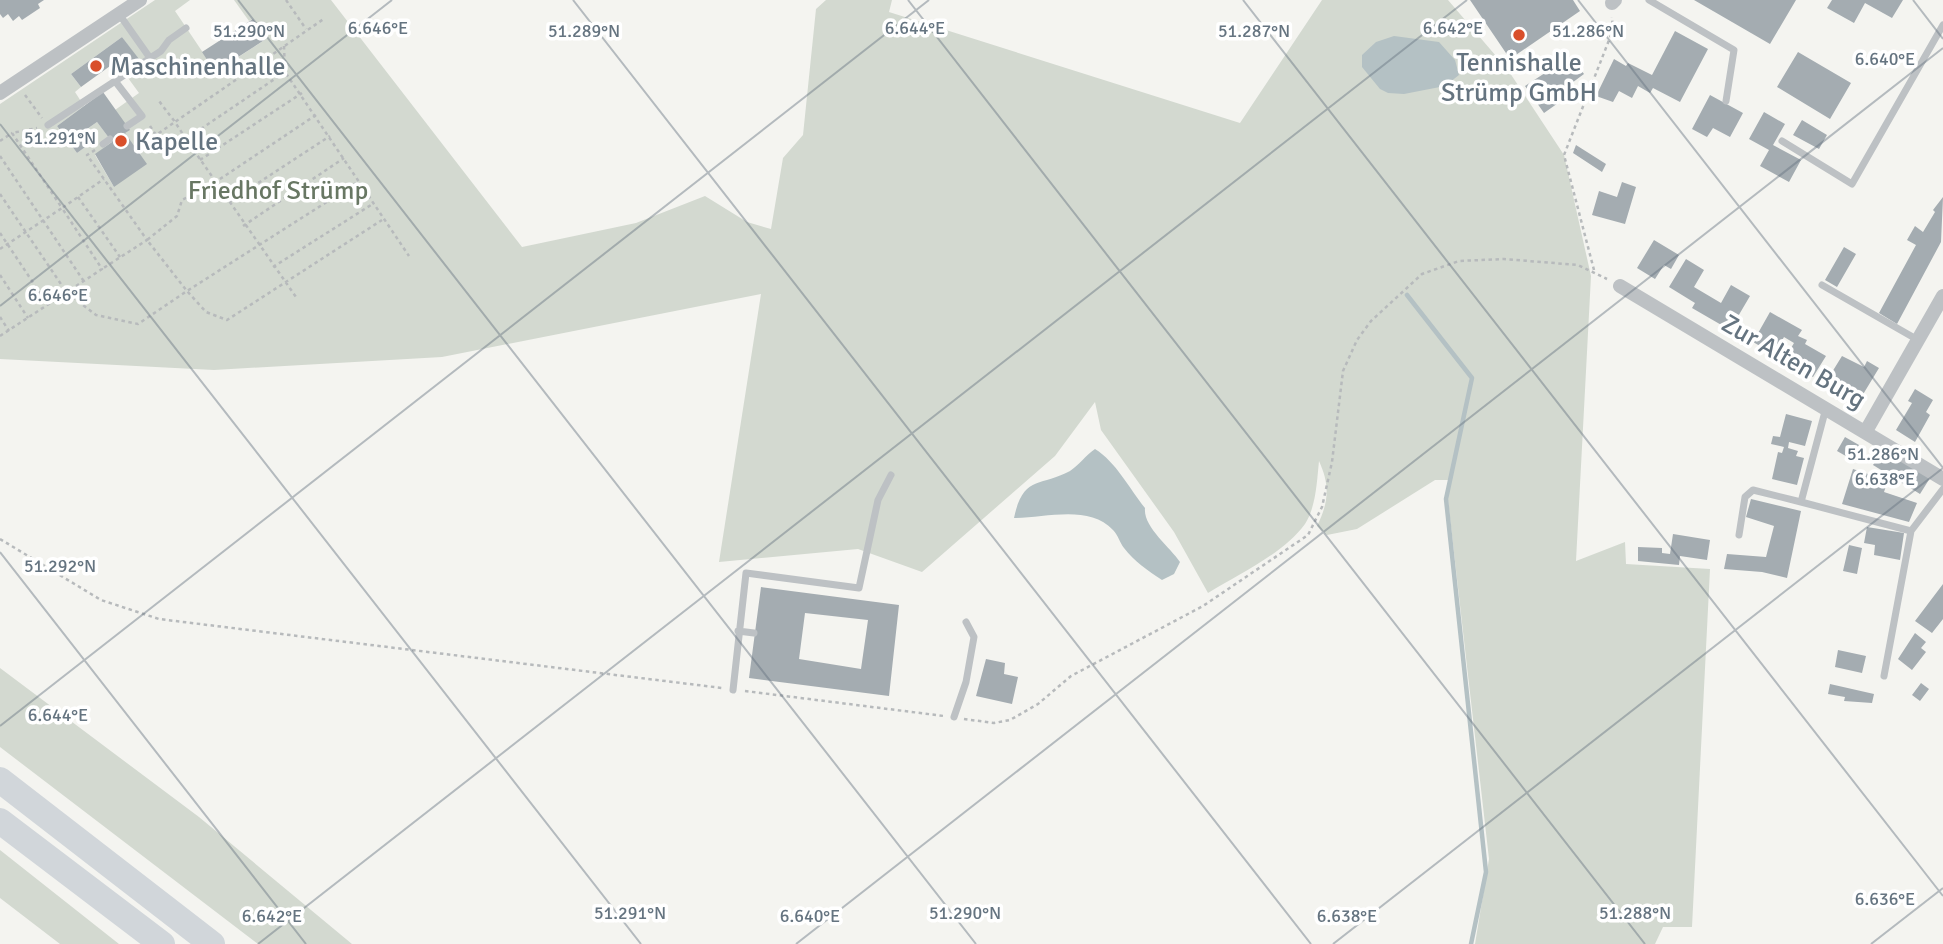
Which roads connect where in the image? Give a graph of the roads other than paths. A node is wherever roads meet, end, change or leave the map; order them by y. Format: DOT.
graph roads {
  1 [pos="141,0"];
  2 [pos="1648,0"];
  3 [pos="119,14"];
  4 [pos="1943,25"];
  5 [pos="186,27"];
  6 [pos="150,58"];
  7 [pos="115,81"];
  8 [pos="0,93"];
  9 [pos="1726,101"];
  10 [pos="48,125"];
  11 [pos="127,127"];
  12 [pos="1783,141"];
  13 [pos="1822,285"];
  14 [pos="1620,286"];
  15 [pos="1943,296"];
  16 [pos="1918,340"];
  17 [pos="1826,408"];
  18 [pos="1866,431"];
  19 [pos="891,475"];
  20 [pos="1943,479"];
  21 [pos="1943,489"];
  22 [pos="1801,502"];
  23 [pos="1911,531"];
  24 [pos="1739,535"];
  25 [pos="966,622"];
  26 [pos="738,631"];
  27 [pos="754,633"];
  28 [pos="1884,676"];
  29 [pos="733,690"];
  30 [pos="954,717"];
  31 [pos="0,780"];
  32 [pos="0,821"];
  33 [pos="52,860"];
  34 [pos="211,943"];
  35 [pos="135,944"];
  36 [pos="162,944"];
  1 -- 3 [label="street"];
  2 -- 9 [label="lane"];
  3 -- 6 [label="lane"];
  3 -- 8 [label="street"];
  4 -- 12 [label="lane"];
  5 -- 6 [label="lane"];
  6 -- 7 [label="lane"];
  7 -- 10 [label="lane"];
  7 -- 11 [label="lane"];
  13 -- 16 [label="lane"];
  14 -- 17 [label="street, Zur Alten Burg"];
  15 -- 16 [label="street"];
  16 -- 18 [label="street"];
  17 -- 18 [label="street, Zur Alten Burg"];
  17 -- 22 [label="lane"];
  18 -- 20 [label="street, Zur Alten Burg"];
  19 -- 26 [label="lane"];
  21 -- 23 [label="lane"];
  22 -- 23 [label="lane"];
  22 -- 24 [label="lane"];
  23 -- 28 [label="lane"];
  25 -- 30 [label="lane"];
  26 -- 27 [label="lane"];
  26 -- 29 [label="lane"];
  31 -- 34 [label="highway"];
  32 -- 33 [label="highway"];
  33 -- 35 [label="highway"];
  33 -- 36 [label="highway"];
}
